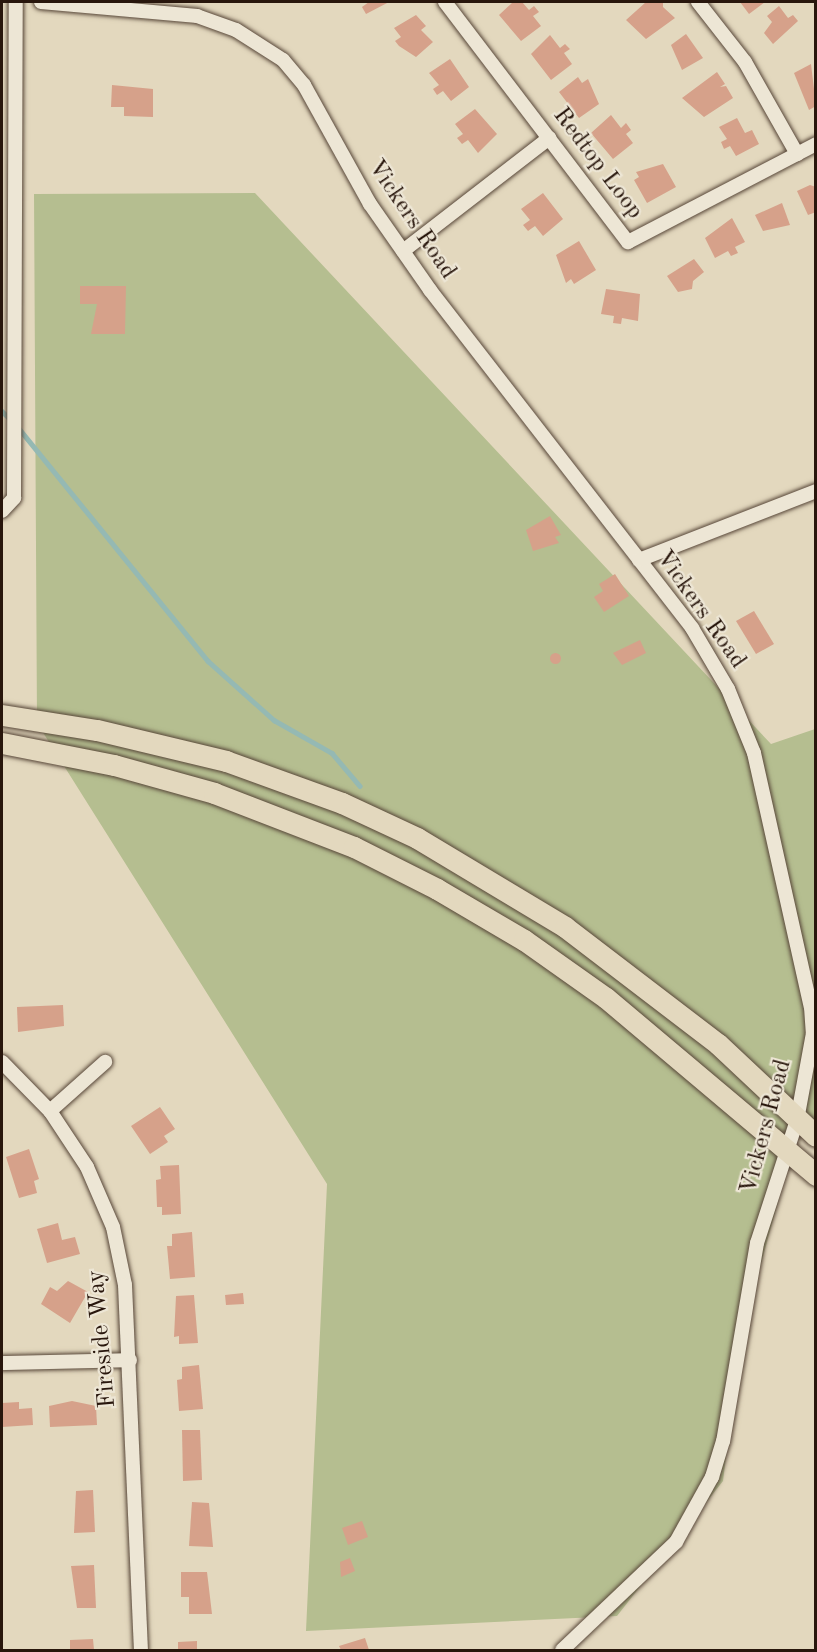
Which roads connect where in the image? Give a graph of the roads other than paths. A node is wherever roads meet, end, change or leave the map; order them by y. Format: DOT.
graph roads {
  1 [pos="16,2"];
  2 [pos="41,2"];
  3 [pos="445,2"];
  4 [pos="698,2"];
  5 [pos="549,138"];
  6 [pos="816,144"];
  7 [pos="797,154"];
  8 [pos="403,251"];
  9 [pos="816,491"];
  10 [pos="7,508"];
  11 [pos="639,560"];
  12 [pos="2,715"];
  13 [pos="2,743"];
  14 [pos="2,1062"];
  15 [pos="105,1062"];
  16 [pos="50,1111"];
  17 [pos="797,1120"];
  18 [pos="816,1136"];
  19 [pos="786,1150"];
  20 [pos="816,1175"];
  21 [pos="130,1360"];
  22 [pos="2,1363"];
  23 [pos="141,1650"];
  24 [pos="562,1650"];
  1 -- 10 [label="street"];
  2 -- 8 [label="street, Vickers Road"];
  3 -- 5 [label="street, Redtop Loop"];
  4 -- 7 [label="street"];
  5 -- 7 [label="street, Redtop Loop"];
  5 -- 8 [label="street"];
  6 -- 7 [label="street, Redtop Loop"];
  8 -- 11 [label="street, Vickers Road"];
  9 -- 11 [label="street"];
  11 -- 17 [label="street, Vickers Road"];
  12 -- 17 [label="main road"];
  13 -- 19 [label="main road"];
  14 -- 16 [label="street, Fireside Way"];
  15 -- 16 [label="street"];
  16 -- 21 [label="street, Fireside Way"];
  17 -- 18 [label="main road"];
  17 -- 19 [label="street, Vickers Road"];
  19 -- 20 [label="main road"];
  19 -- 24 [label="street, Vickers Road"];
  21 -- 22 [label="street"];
  21 -- 23 [label="street, Fireside Way"];
}
